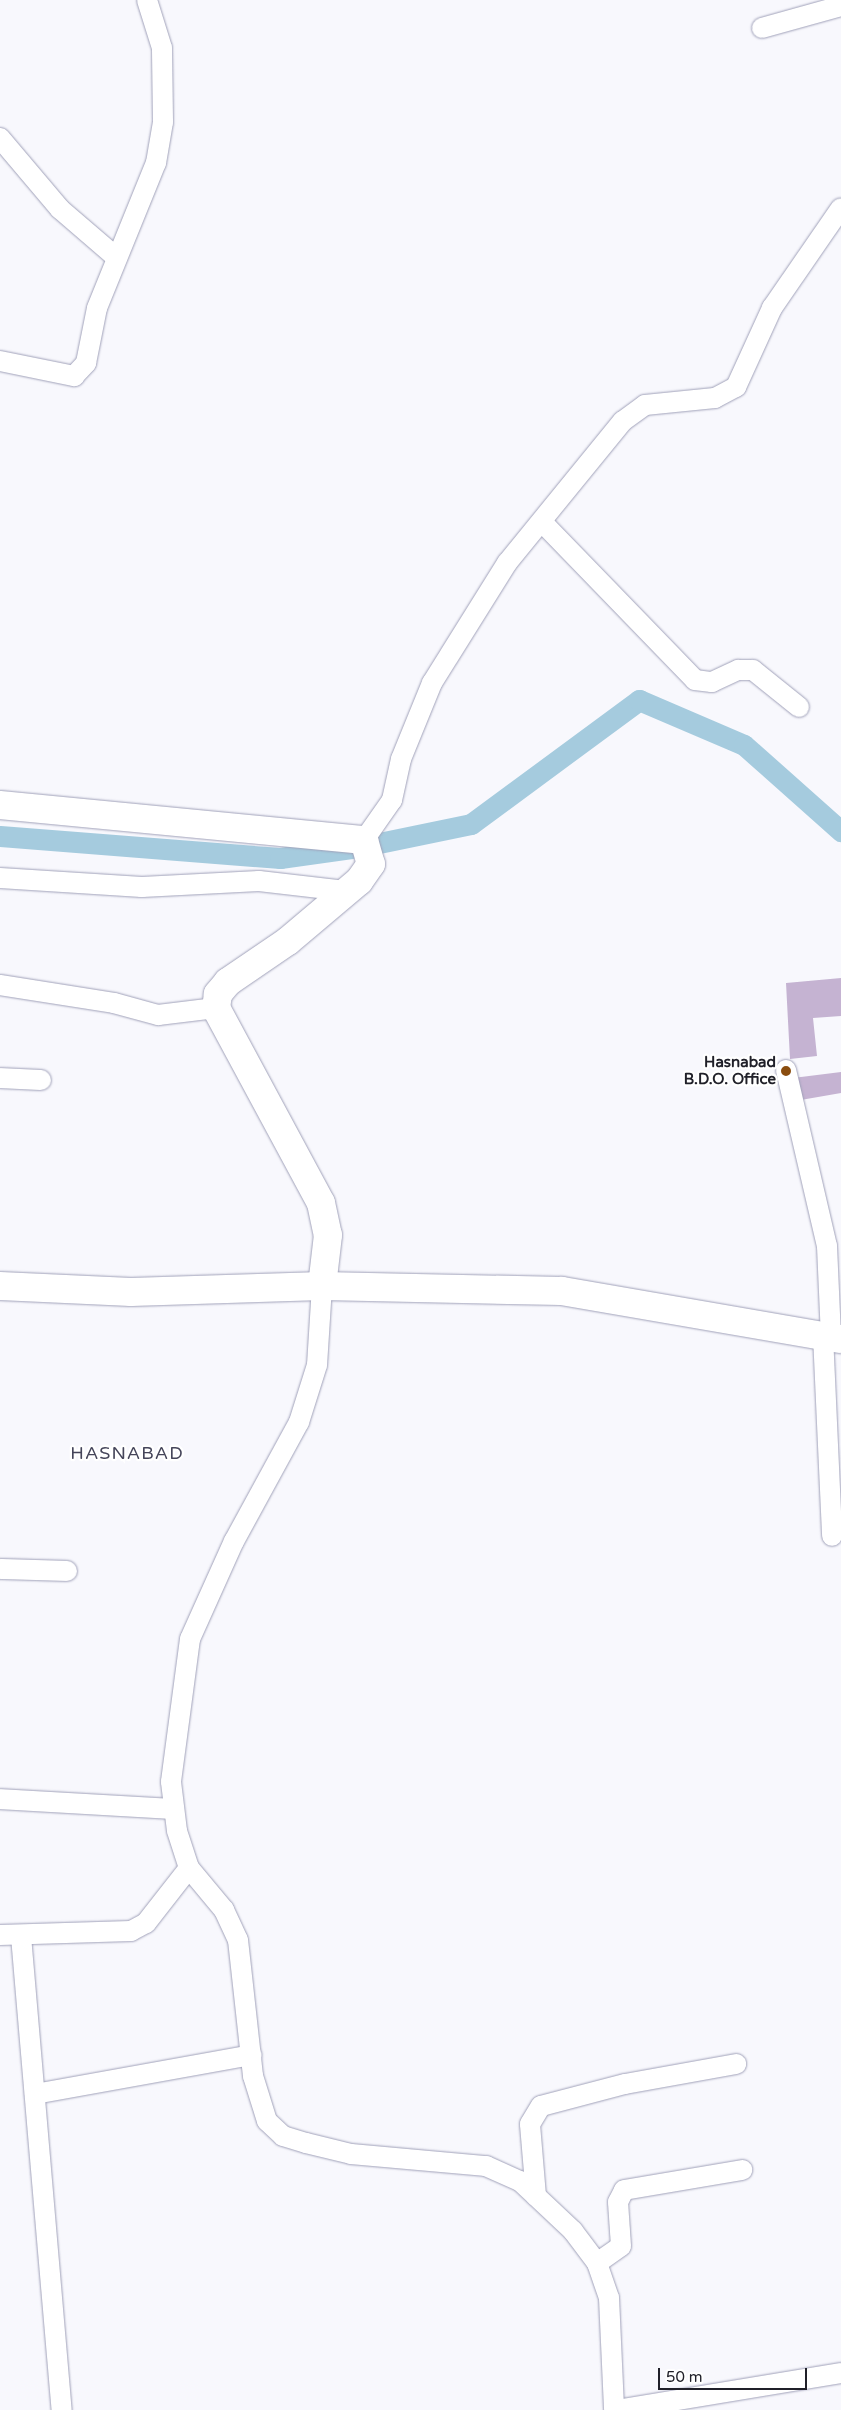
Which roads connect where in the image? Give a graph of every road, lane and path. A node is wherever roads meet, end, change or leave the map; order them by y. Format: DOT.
graph roads {
  1 [pos="147,0"];
  2 [pos="841,6"];
  3 [pos="762,28"];
  4 [pos="0,138"];
  5 [pos="841,208"];
  6 [pos="117,258"];
  7 [pos="0,361"];
  8 [pos="542,522"];
  9 [pos="799,707"];
  10 [pos="0,805"];
  11 [pos="364,840"];
  12 [pos="0,878"];
  13 [pos="346,891"];
  14 [pos="0,985"];
  15 [pos="216,1008"];
  16 [pos="786,1070"];
  17 [pos="0,1078"];
  18 [pos="41,1080"];
  19 [pos="0,1274"];
  20 [pos="0,1286"];
  21 [pos="322,1286"];
  22 [pos="51,1290"];
  23 [pos="0,1298"];
  24 [pos="832,1337"];
  25 [pos="832,1536"];
  26 [pos="0,1569"];
  27 [pos="67,1571"];
  28 [pos="0,1799"];
  29 [pos="172,1810"];
  30 [pos="189,1868"];
  31 [pos="0,1935"];
  32 [pos="21,1936"];
  33 [pos="252,2055"];
  34 [pos="736,2064"];
  35 [pos="35,2094"];
  36 [pos="742,2170"];
  37 [pos="536,2196"];
  38 [pos="597,2263"];
  39 [pos="841,2373"];
  40 [pos="62,2410"];
  41 [pos="616,2410"];
  1 -- 6 [label="street"];
  2 -- 3 [label="street"];
  4 -- 6 [label="street"];
  5 -- 8 [label="street"];
  6 -- 7 [label="street"];
  8 -- 9 [label="street"];
  8 -- 11 [label="street"];
  10 -- 11 [label="street"];
  11 -- 13 [label="street"];
  12 -- 13 [label="street"];
  13 -- 15 [label="street"];
  14 -- 15 [label="street"];
  15 -- 21 [label="street"];
  16 -- 24 [label="street"];
  17 -- 18 [label="street"];
  19 -- 22 [label="street"];
  20 -- 22 [label="street"];
  21 -- 22 [label="street"];
  21 -- 24 [label="street"];
  21 -- 29 [label="street"];
  22 -- 23 [label="street"];
  24 -- 25 [label="street"];
  26 -- 27 [label="street"];
  28 -- 29 [label="street"];
  29 -- 30 [label="street"];
  30 -- 32 [label="street"];
  30 -- 33 [label="street"];
  31 -- 32 [label="street"];
  32 -- 35 [label="street"];
  33 -- 35 [label="street"];
  33 -- 37 [label="street"];
  34 -- 37 [label="street"];
  35 -- 40 [label="street"];
  36 -- 38 [label="street"];
  37 -- 38 [label="street"];
  38 -- 41 [label="street"];
  39 -- 41 [label="street"];
}
